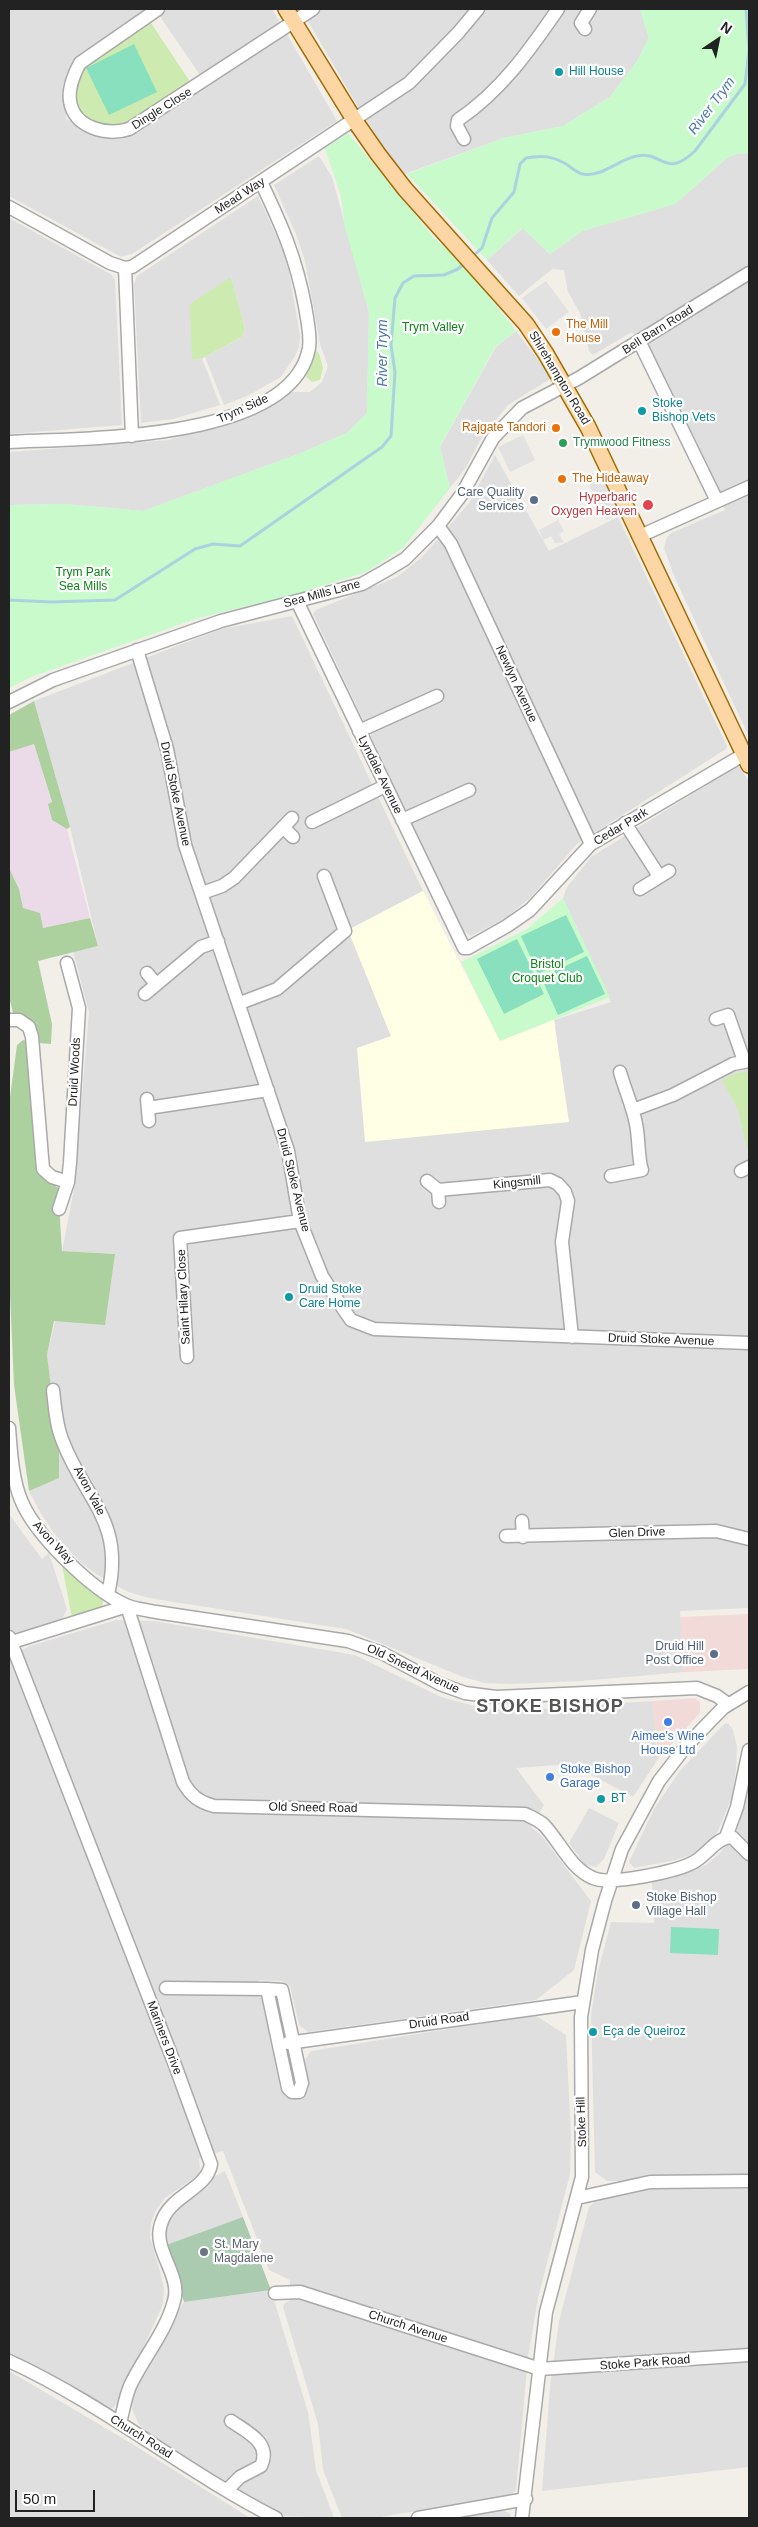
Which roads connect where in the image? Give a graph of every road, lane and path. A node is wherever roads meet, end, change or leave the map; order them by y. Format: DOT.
graph roads {
  1 [pos="158,9"];
  2 [pos="313,9"];
  3 [pos="478,9"];
  4 [pos="558,9"];
  5 [pos="590,9"];
  6 [pos="290,15"];
  7 [pos="585,28"];
  8 [pos="355,121"];
  9 [pos="464,139"];
  10 [pos="261,182"];
  11 [pos="9,207"];
  12 [pos="125,268"];
  13 [pos="749,273"];
  14 [pos="639,341"];
  15 [pos="565,384"];
  16 [pos="132,436"];
  17 [pos="9,442"];
  18 [pos="749,487"];
  19 [pos="717,501"];
  20 [pos="438,526"];
  21 [pos="640,536"];
  22 [pos="297,601"];
  23 [pos="137,650"];
  24 [pos="437,696"];
  25 [pos="9,702"];
  26 [pos="359,731"];
  27 [pos="746,760"];
  28 [pos="385,786"];
  29 [pos="469,790"];
  30 [pos="402,820"];
  31 [pos="625,824"];
  32 [pos="328,830"];
  33 [pos="293,837"];
  34 [pos="591,844"];
  35 [pos="324,876"];
  36 [pos="640,889"];
  37 [pos="202,892"];
  38 [pos="218,941"];
  39 [pos="464,948"];
  40 [pos="67,963"];
  41 [pos="147,973"];
  42 [pos="156,984"];
  43 [pos="145,994"];
  44 [pos="240,1003"];
  45 [pos="716,1019"];
  46 [pos="9,1020"];
  47 [pos="747,1061"];
  48 [pos="620,1072"];
  49 [pos="268,1090"];
  50 [pos="148,1110"];
  51 [pos="633,1110"];
  52 [pos="611,1176"];
  53 [pos="427,1181"];
  54 [pos="68,1182"];
  55 [pos="60,1209"];
  56 [pos="300,1221"];
  57 [pos="572,1337"];
  58 [pos="749,1343"];
  59 [pos="187,1357"];
  60 [pos="53,1390"];
  61 [pos="9,1428"];
  62 [pos="522,1521"];
  63 [pos="506,1536"];
  64 [pos="523,1537"];
  65 [pos="749,1539"];
  66 [pos="108,1594"];
  67 [pos="127,1606"];
  68 [pos="10,1641"];
  69 [pos="749,1692"];
  70 [pos="728,1704"];
  71 [pos="749,1750"];
  72 [pos="726,1837"];
  73 [pos="749,1854"];
  74 [pos="610,1881"];
  75 [pos="166,1988"];
  76 [pos="267,1989"];
  77 [pos="583,2002"];
  78 [pos="295,2041"];
  79 [pos="279,2044"];
  80 [pos="749,2181"];
  81 [pos="577,2198"];
  82 [pos="275,2293"];
  83 [pos="749,2355"];
  84 [pos="9,2360"];
  85 [pos="540,2369"];
  86 [pos="231,2421"];
  87 [pos="120,2424"];
  88 [pos="226,2490"];
  89 [pos="526,2500"];
  90 [pos="273,2517"];
  91 [pos="418,2518"];
  92 [pos="522,2518"];
  1 -- 6 [label="street, Dingle Close"];
  2 -- 6 [label="street, Dingle Close"];
  3 -- 8 [label="street, Mead Way"];
  4 -- 9 [label="street"];
  5 -- 7 [label="street"];
  6 -- 8 [label="main road, Shirehampton Road"];
  8 -- 10 [label="street, Mead Way"];
  8 -- 15 [label="main road, Shirehampton Road"];
  10 -- 12 [label="street, Mead Way"];
  10 -- 16 [label="street, Trym Side"];
  11 -- 12 [label="street"];
  12 -- 16 [label="street"];
  13 -- 14 [label="street, Bell Barn Road"];
  14 -- 15 [label="street, Bell Barn Road"];
  14 -- 19 [label="street"];
  15 -- 20 [label="street, Sea Mills Lane"];
  15 -- 21 [label="main road, Shirehampton Road"];
  16 -- 17 [label="street, Trym Side"];
  18 -- 19 [label="street"];
  19 -- 21 [label="street"];
  20 -- 22 [label="street, Sea Mills Lane"];
  20 -- 34 [label="street, Newlyn Avenue"];
  21 -- 27 [label="main road, Shirehampton Road"];
  22 -- 23 [label="street, Sea Mills Lane"];
  22 -- 26 [label="street, Lyndale Avenue"];
  23 -- 25 [label="street, Sea Mills Lane"];
  23 -- 37 [label="street, Druid Stoke Avenue"];
  24 -- 26 [label="street"];
  26 -- 28 [label="street, Lyndale Avenue"];
  27 -- 31 [label="street, Cedar Park"];
  28 -- 30 [label="street, Lyndale Avenue"];
  28 -- 32 [label="street"];
  29 -- 30 [label="street"];
  30 -- 39 [label="street, Lyndale Avenue"];
  31 -- 34 [label="street, Cedar Park"];
  31 -- 36 [label="street"];
  33 -- 37 [label="street"];
  34 -- 39 [label="street, Cedar Park"];
  35 -- 44 [label="street"];
  37 -- 38 [label="street, Druid Stoke Avenue"];
  38 -- 42 [label="street"];
  38 -- 44 [label="street, Druid Stoke Avenue"];
  40 -- 54 [label="street, Druid Woods"];
  41 -- 42 [label="street"];
  42 -- 43 [label="street"];
  44 -- 49 [label="street, Druid Stoke Avenue"];
  45 -- 47 [label="street"];
  46 -- 54 [label="street"];
  47 -- 51 [label="street"];
  48 -- 51 [label="street"];
  49 -- 50 [label="street"];
  49 -- 56 [label="street, Druid Stoke Avenue"];
  51 -- 52 [label="street"];
  53 -- 57 [label="street, Kingsmill"];
  54 -- 55 [label="street, Druid Woods"];
  56 -- 57 [label="street, Druid Stoke Avenue"];
  56 -- 59 [label="street, Saint Hilary Close"];
  57 -- 58 [label="street, Druid Stoke Avenue"];
  60 -- 66 [label="street, Avon Vale"];
  61 -- 66 [label="street, Avon Way"];
  62 -- 64 [label="street"];
  63 -- 64 [label="street, Glen Drive"];
  64 -- 65 [label="street, Glen Drive"];
  66 -- 67 [label="street, Avon Way"];
  67 -- 68 [label="street"];
  67 -- 70 [label="street, Old Sneed Avenue"];
  67 -- 74 [label="street, Old Sneed Road"];
  68 -- 87 [label="street, Mariners Drive"];
  69 -- 70 [label="street, Stoke Hill"];
  70 -- 74 [label="street, Stoke Hill"];
  71 -- 72 [label="street"];
  72 -- 73 [label="street"];
  72 -- 74 [label="street"];
  74 -- 77 [label="street, Stoke Hill"];
  75 -- 76 [label="street"];
  76 -- 78 [label="street"];
  76 -- 79 [label="street"];
  77 -- 78 [label="street, Druid Road"];
  77 -- 81 [label="street, Stoke Hill"];
  78 -- 79 [label="street, Druid Road"];
  78 -- 79 [label="street"];
  80 -- 81 [label="street"];
  81 -- 85 [label="street, Stoke Hill"];
  82 -- 85 [label="street, Church Avenue"];
  83 -- 85 [label="street, Stoke Park Road"];
  84 -- 87 [label="street, Church Road"];
  85 -- 89 [label="street, Stoke Hill"];
  86 -- 88 [label="street"];
  87 -- 88 [label="street, Church Road"];
  88 -- 90 [label="street, Church Road"];
  89 -- 91 [label="street"];
  89 -- 92 [label="street, Stoke Hill"];
}
